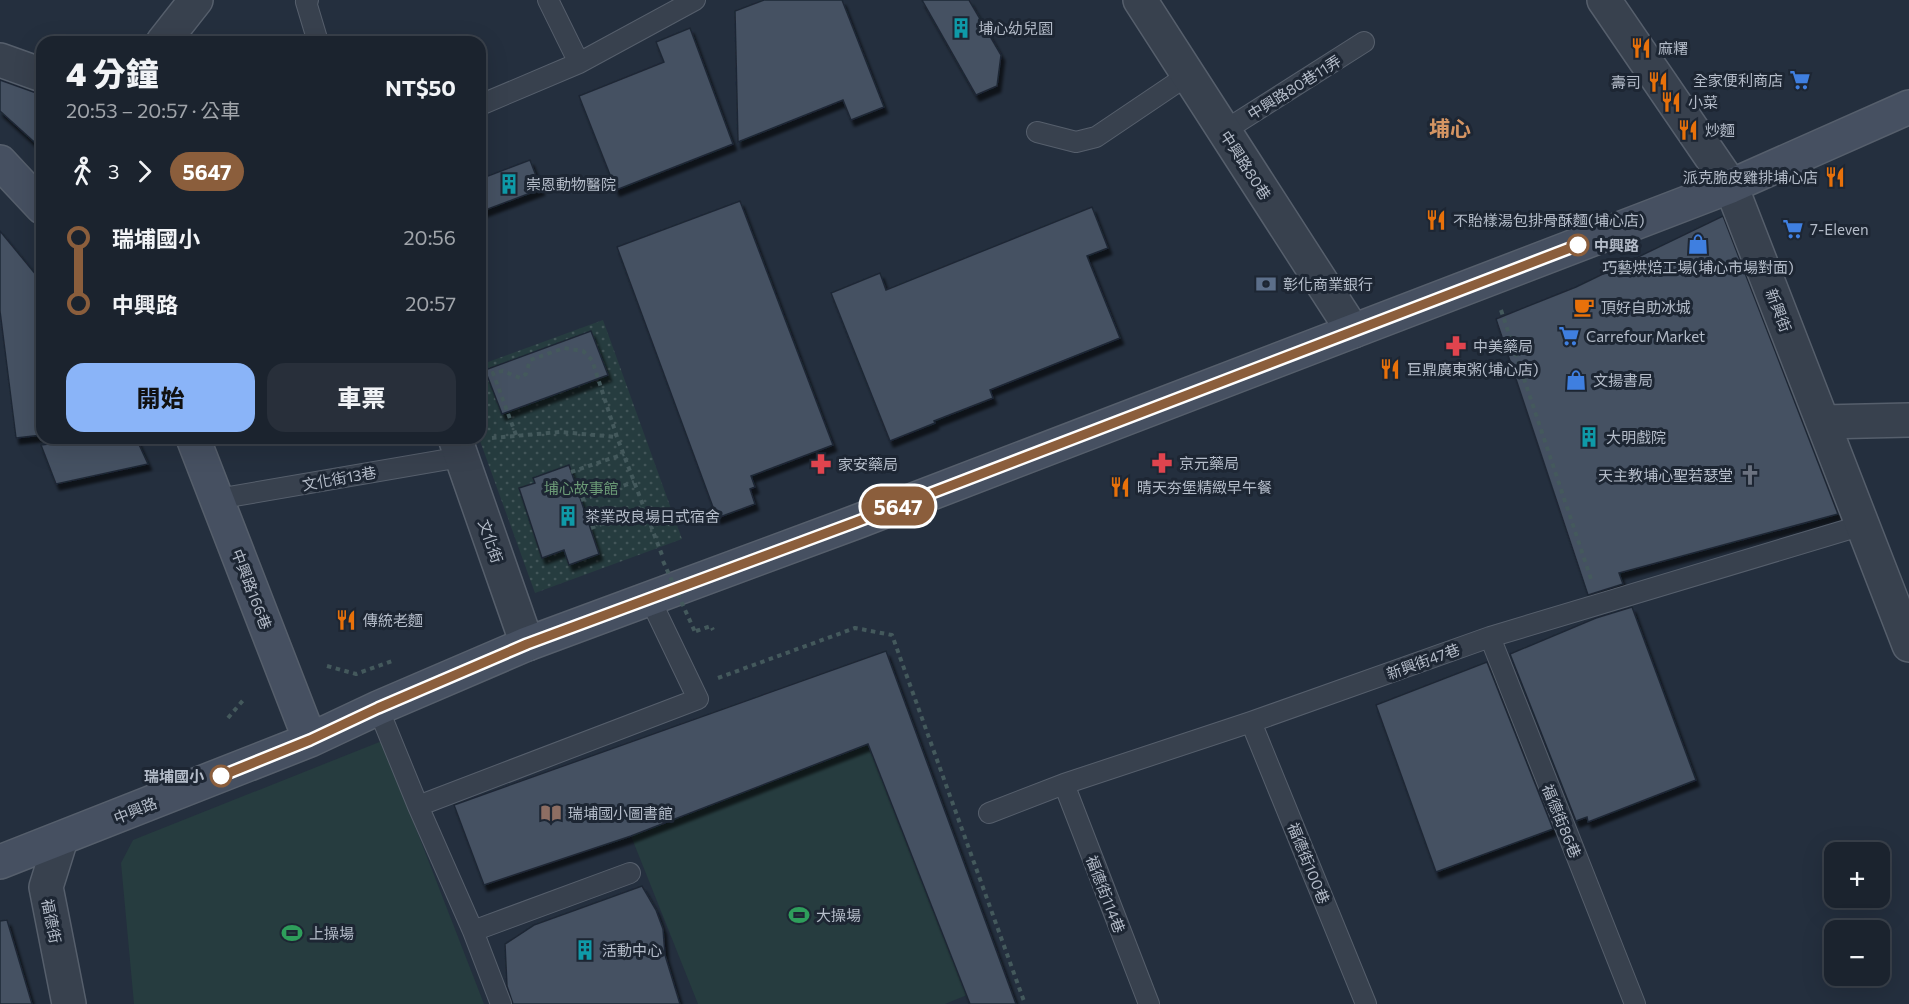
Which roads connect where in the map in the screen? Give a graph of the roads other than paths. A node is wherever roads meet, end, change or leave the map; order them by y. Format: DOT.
graph roads {
  1 [pos="308,0"];
  2 [pos="548,0"];
  3 [pos="695,0"];
  4 [pos="1140,0"];
  5 [pos="1604,0"];
  6 [pos="317,36"];
  7 [pos="1365,42"];
  8 [pos="0,60"];
  9 [pos="579,63"];
  10 [pos="36,73"];
  11 [pos="1188,75"];
  12 [pos="486,102"];
  13 [pos="1909,107"];
  14 [pos="1224,131"];
  15 [pos="1037,132"];
  16 [pos="0,162"];
  17 [pos="1731,186"];
  18 [pos="36,198"];
  19 [pos="1353,331"];
  20 [pos="1909,420"];
  21 [pos="1823,422"];
  22 [pos="195,444"];
  23 [pos="466,445"];
  24 [pos="217,499"];
  25 [pos="1863,525"];
  26 [pos="650,599"];
  27 [pos="1490,637"];
  28 [pos="527,644"];
  29 [pos="1909,645"];
  30 [pos="378,708"];
  31 [pos="1251,723"];
  32 [pos="310,740"];
  33 [pos="1064,784"];
  34 [pos="418,806"];
  35 [pos="989,813"];
  36 [pos="61,839"];
  37 [pos="0,862"];
  38 [pos="630,873"];
  39 [pos="473,931"];
  40 [pos="69,1004"];
  41 [pos="501,1004"];
  42 [pos="1149,1004"];
  43 [pos="1366,1004"];
  44 [pos="1635,1004"];
  1 -- 6 [label="lane"];
  2 -- 9 [label="lane"];
  3 -- 9 [label="lane"];
  4 -- 11 [label="street, 中興路80巷"];
  5 -- 17 [label="street, 新興街"];
  7 -- 14 [label="lane, 中興路80巷11弄"];
  8 -- 10 [label="street"];
  9 -- 12 [label="lane"];
  11 -- 14 [label="street, 中興路80巷"];
  11 -- 15 [label="lane"];
  13 -- 17 [label="street, 中興路"];
  14 -- 19 [label="street, 中興路80巷"];
  16 -- 18 [label="street"];
  17 -- 19 [label="street, 中興路"];
  17 -- 21 [label="street, 新興街"];
  19 -- 26 [label="street, 中興路"];
  20 -- 21 [label="street"];
  21 -- 25 [label="street, 新興街"];
  22 -- 24 [label="street, 中興路166巷"];
  23 -- 24 [label="lane, 文化街13巷"];
  23 -- 28 [label="street, 文化街"];
  24 -- 32 [label="street, 中興路166巷"];
  25 -- 27 [label="lane, 新興街47巷"];
  25 -- 29 [label="street, 新興街"];
  26 -- 28 [label="street, 中興路"];
  26 -- 34 [label="lane"];
  27 -- 31 [label="lane, 新興街47巷"];
  27 -- 44 [label="lane, 福德街86巷"];
  28 -- 30 [label="street, 中興路"];
  30 -- 32 [label="street, 中興路"];
  30 -- 34 [label="lane"];
  31 -- 33 [label="lane, 新興街47巷"];
  31 -- 43 [label="lane, 福德街100巷"];
  32 -- 36 [label="street, 中興路"];
  33 -- 35 [label="lane, 新興街47巷"];
  33 -- 42 [label="lane, 福德街114巷"];
  34 -- 39 [label="lane"];
  36 -- 37 [label="street, 中興路"];
  36 -- 40 [label="street, 福德街"];
  38 -- 39 [label="lane"];
  39 -- 41 [label="lane"];
}
